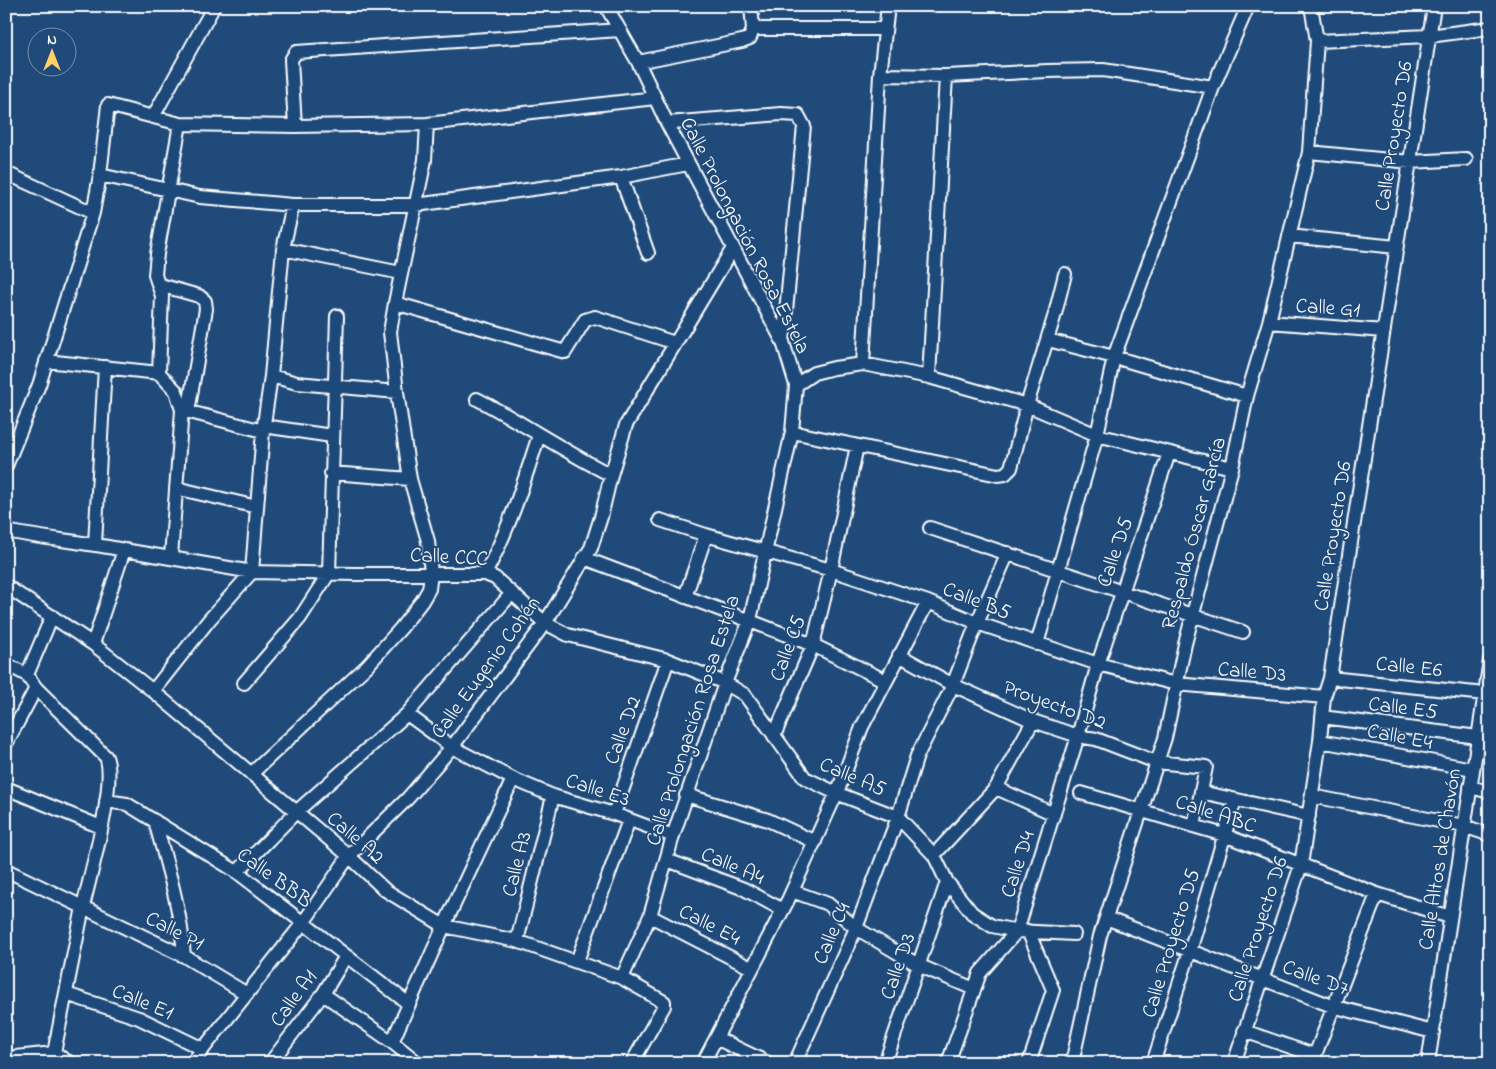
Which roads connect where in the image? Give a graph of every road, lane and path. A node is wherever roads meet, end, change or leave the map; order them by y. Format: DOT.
graph roads {
  1 [pos="214,6"];
  2 [pos="606,6"];
  3 [pos="752,6"];
  4 [pos="888,6"];
  5 [pos="1248,6"];
  6 [pos="1312,6"];
  7 [pos="1434,6"];
  8 [pos="1490,28"];
  9 [pos="753,29"];
  10 [pos="885,29"];
  11 [pos="620,30"];
  12 [pos="1429,36"];
  13 [pos="1317,41"];
  14 [pos="638,62"];
  15 [pos="880,75"];
  16 [pos="946,76"];
  17 [pos="1214,87"];
  18 [pos="655,98"];
  19 [pos="153,117"];
  20 [pos="667,123"];
  21 [pos="180,124"];
  22 [pos="427,124"];
  23 [pos="296,126"];
  24 [pos="1310,152"];
  25 [pos="1466,159"];
  26 [pos="1410,162"];
  27 [pos="688,164"];
  28 [pos="6,174"];
  29 [pos="100,175"];
  30 [pos="621,177"];
  31 [pos="169,190"];
  32 [pos="292,204"];
  33 [pos="416,205"];
  34 [pos="93,213"];
  35 [pos="1290,236"];
  36 [pos="1396,247"];
  37 [pos="733,248"];
  38 [pos="282,249"];
  39 [pos="648,253"];
  40 [pos="401,274"];
  41 [pos="1065,274"];
  42 [pos="160,285"];
  43 [pos="395,303"];
  44 [pos="337,316"];
  45 [pos="1269,322"];
  46 [pos="1384,331"];
  47 [pos="1048,340"];
  48 [pos="783,342"];
  49 [pos="675,343"];
  50 [pos="1114,357"];
  51 [pos="46,360"];
  52 [pos="863,364"];
  53 [pos="105,367"];
  54 [pos="159,373"];
  55 [pos="271,376"];
  56 [pos="930,377"];
  57 [pos="796,385"];
  58 [pos="334,386"];
  59 [pos="397,392"];
  60 [pos="1247,396"];
  61 [pos="477,399"];
  62 [pos="1027,406"];
  63 [pos="185,411"];
  64 [pos="263,428"];
  65 [pos="792,432"];
  66 [pos="540,435"];
  67 [pos="1097,435"];
  68 [pos="332,436"];
  69 [pos="857,446"];
  70 [pos="1169,453"];
  71 [pos="6,466"];
  72 [pos="1232,468"];
  73 [pos="331,473"];
  74 [pos="611,475"];
  75 [pos="410,479"];
  76 [pos="176,488"];
  77 [pos="257,507"];
  78 [pos="660,520"];
  79 [pos="930,528"];
  80 [pos="6,531"];
  81 [pos="706,535"];
  82 [pos="95,544"];
  83 [pos="124,550"];
  84 [pos="764,552"];
  85 [pos="1008,553"];
  86 [pos="171,557"];
  87 [pos="584,558"];
  88 [pos="831,570"];
  89 [pos="1058,570"];
  90 [pos="252,572"];
  91 [pos="329,573"];
  92 [pos="431,574"];
  93 [pos="485,574"];
  94 [pos="6,586"];
  95 [pos="512,593"];
  96 [pos="1121,593"];
  97 [pos="685,597"];
  98 [pos="928,602"];
  99 [pos="1192,615"];
  100 [pos="52,616"];
  101 [pos="750,620"];
  102 [pos="977,623"];
  103 [pos="545,624"];
  104 [pos="1243,632"];
  105 [pos="93,644"];
  106 [pos="1037,644"];
  107 [pos="813,645"];
  108 [pos="899,655"];
  109 [pos="668,660"];
  110 [pos="1490,660"];
  111 [pos="6,664"];
  112 [pos="1098,664"];
  113 [pos="28,674"];
  114 [pos="1330,678"];
  115 [pos="886,681"];
  116 [pos="244,683"];
  117 [pos="725,683"];
  118 [pos="1176,684"];
  119 [pos="953,685"];
  120 [pos="36,688"];
  121 [pos="153,691"];
  122 [pos="1484,694"];
  123 [pos="1324,697"];
  124 [pos="408,714"];
  125 [pos="1322,717"];
  126 [pos="1033,721"];
  127 [pos="774,736"];
  128 [pos="1078,736"];
  129 [pos="1478,737"];
  130 [pos="1320,741"];
  131 [pos="6,744"];
  132 [pos="452,747"];
  133 [pos="1156,762"];
  134 [pos="1473,769"];
  135 [pos="251,774"];
  136 [pos="513,779"];
  137 [pos="1470,787"];
  138 [pos="6,788"];
  139 [pos="996,788"];
  140 [pos="1081,792"];
  141 [pos="1201,792"];
  142 [pos="1490,792"];
  143 [pos="836,793"];
  144 [pos="686,795"];
  145 [pos="553,796"];
  146 [pos="1312,796"];
  147 [pos="1235,800"];
  148 [pos="106,801"];
  149 [pos="1140,810"];
  150 [pos="296,812"];
  151 [pos="614,814"];
  152 [pos="1054,814"];
  153 [pos="1309,816"];
  154 [pos="898,817"];
  155 [pos="629,820"];
  156 [pos="155,821"];
  157 [pos="1194,826"];
  158 [pos="1464,826"];
  159 [pos="101,827"];
  160 [pos="1224,835"];
  161 [pos="1490,835"];
  162 [pos="672,836"];
  163 [pos="814,842"];
  164 [pos="934,854"];
  165 [pos="349,856"];
  166 [pos="667,860"];
  167 [pos="1301,865"];
  168 [pos="6,870"];
  169 [pos="237,872"];
  170 [pos="947,882"];
  171 [pos="792,890"];
  172 [pos="1377,894"];
  173 [pos="83,907"];
  174 [pos="783,910"];
  175 [pos="650,916"];
  176 [pos="1450,917"];
  177 [pos="1106,918"];
  178 [pos="303,923"];
  179 [pos="444,926"];
  180 [pos="856,928"];
  181 [pos="1023,931"];
  182 [pos="1074,934"];
  183 [pos="517,941"];
  184 [pos="1190,951"];
  185 [pos="184,956"];
  186 [pos="346,956"];
  187 [pos="577,961"];
  188 [pos="918,965"];
  189 [pos="751,968"];
  190 [pos="622,978"];
  191 [pos="1262,979"];
  192 [pos="974,989"];
  193 [pos="66,994"];
  194 [pos="247,994"];
  195 [pos="322,994"];
  196 [pos="409,1004"];
  197 [pos="1332,1006"];
  198 [pos="1244,1032"];
  199 [pos="1433,1032"];
  200 [pos="716,1038"];
  201 [pos="392,1042"];
  202 [pos="203,1049"];
  203 [pos="54,1053"];
  204 [pos="6,1058"];
  205 [pos="1313,1059"];
  206 [pos="271,1062"];
  207 [pos="415,1062"];
  208 [pos="70,1063"];
  209 [pos="192,1063"];
  210 [pos="632,1063"];
  211 [pos="703,1063"];
  212 [pos="768,1063"];
  213 [pos="795,1063"];
  214 [pos="885,1063"];
  215 [pos="948,1063"];
  216 [pos="1029,1063"];
  217 [pos="1072,1063"];
  218 [pos="1153,1063"];
  219 [pos="1234,1063"];
  220 [pos="1428,1063"];
  1 -- 19 [label="street"];
  2 -- 11 [label="street, Calle Prolongación Rosa Estela"];
  3 -- 9 [label="street"];
  4 -- 10 [label="street"];
  5 -- 17 [label="street"];
  6 -- 13 [label="street, Respaldo Óscar García"];
  7 -- 12 [label="street, Calle Proyecto D6"];
  8 -- 12 [label="street"];
  9 -- 10 [label="street"];
  9 -- 14 [label="street"];
  10 -- 15 [label="street"];
  11 -- 14 [label="street, Calle Prolongación Rosa Estela"];
  11 -- 23 [label="street"];
  12 -- 13 [label="street"];
  12 -- 26 [label="street, Calle Proyecto D6"];
  13 -- 24 [label="street, Respaldo Óscar García"];
  14 -- 18 [label="street, Calle Prolongación Rosa Estela"];
  15 -- 16 [label="street"];
  15 -- 52 [label="street"];
  16 -- 17 [label="street"];
  16 -- 56 [label="street"];
  17 -- 50 [label="street"];
  18 -- 20 [label="street, Calle Prolongación Rosa Estela"];
  18 -- 22 [label="street"];
  19 -- 21 [label="street"];
  19 -- 29 [label="street"];
  20 -- 27 [label="street, Calle Prolongación Rosa Estela"];
  20 -- 48 [label="street"];
  21 -- 23 [label="street"];
  21 -- 31 [label="street"];
  22 -- 23 [label="street"];
  22 -- 33 [label="street"];
  24 -- 26 [label="street"];
  24 -- 35 [label="street, Respaldo Óscar García"];
  25 -- 26 [label="street"];
  26 -- 36 [label="street, Calle Proyecto D6"];
  27 -- 30 [label="street"];
  27 -- 37 [label="street, Calle Prolongación Rosa Estela"];
  28 -- 34 [label="street"];
  29 -- 31 [label="street"];
  29 -- 34 [label="street"];
  30 -- 33 [label="street"];
  30 -- 39 [label="street"];
  31 -- 32 [label="street"];
  31 -- 42 [label="street"];
  32 -- 33 [label="street"];
  32 -- 38 [label="street"];
  33 -- 40 [label="street"];
  34 -- 51 [label="street"];
  35 -- 36 [label="street"];
  35 -- 45 [label="street, Respaldo Óscar García"];
  36 -- 46 [label="street, Calle Proyecto D6"];
  37 -- 48 [label="street, Calle Prolongación Rosa Estela"];
  37 -- 49 [label="street, Calle Eugenio Cohén"];
  38 -- 40 [label="street"];
  38 -- 55 [label="street"];
  40 -- 43 [label="street"];
  41 -- 47 [label="street"];
  42 -- 54 [label="street"];
  42 -- 63 [label="street"];
  43 -- 49 [label="street"];
  43 -- 59 [label="street"];
  44 -- 58 [label="street"];
  45 -- 46 [label="street, Calle G1"];
  45 -- 60 [label="street, Respaldo Óscar García"];
  46 -- 114 [label="street, Calle Proyecto D6"];
  47 -- 50 [label="street"];
  47 -- 62 [label="street"];
  48 -- 57 [label="street, Calle Prolongación Rosa Estela"];
  49 -- 74 [label="street, Calle Eugenio Cohén"];
  50 -- 60 [label="street"];
  50 -- 67 [label="street"];
  51 -- 53 [label="street"];
  51 -- 71 [label="street"];
  52 -- 56 [label="street"];
  52 -- 57 [label="street"];
  53 -- 54 [label="street"];
  53 -- 82 [label="street"];
  54 -- 63 [label="street"];
  55 -- 58 [label="street"];
  55 -- 64 [label="street"];
  56 -- 62 [label="street"];
  57 -- 65 [label="street, Calle Prolongación Rosa Estela"];
  58 -- 59 [label="street"];
  58 -- 68 [label="street"];
  59 -- 75 [label="street"];
  60 -- 72 [label="street, Respaldo Óscar García"];
  61 -- 66 [label="street"];
  62 -- 67 [label="street"];
  62 -- 69 [label="street"];
  63 -- 64 [label="street"];
  63 -- 76 [label="street"];
  64 -- 68 [label="street"];
  64 -- 77 [label="street"];
  65 -- 69 [label="street"];
  65 -- 84 [label="street, Calle Prolongación Rosa Estela"];
  66 -- 74 [label="street"];
  66 -- 93 [label="street"];
  67 -- 70 [label="street"];
  67 -- 89 [label="street"];
  68 -- 73 [label="street"];
  69 -- 88 [label="street, Calle C5"];
  70 -- 72 [label="street"];
  70 -- 96 [label="street, Calle D5"];
  72 -- 99 [label="street, Respaldo Óscar García"];
  73 -- 75 [label="street"];
  73 -- 91 [label="street"];
  74 -- 87 [label="street, Calle Eugenio Cohén"];
  75 -- 92 [label="street"];
  76 -- 77 [label="street"];
  76 -- 86 [label="street"];
  77 -- 90 [label="street"];
  78 -- 81 [label="street, Calle B5"];
  79 -- 85 [label="street"];
  80 -- 82 [label="street, Calle CCC"];
  81 -- 84 [label="street, Calle B5"];
  81 -- 97 [label="street"];
  82 -- 83 [label="street, Calle CCC"];
  83 -- 86 [label="street, Calle CCC"];
  83 -- 105 [label="street"];
  84 -- 88 [label="street, Calle B5"];
  84 -- 101 [label="street, Calle Prolongación Rosa Estela"];
  85 -- 89 [label="street"];
  85 -- 102 [label="street"];
  86 -- 90 [label="street, Calle CCC"];
  87 -- 97 [label="street"];
  87 -- 103 [label="street, Calle Eugenio Cohén"];
  88 -- 98 [label="street, Calle B5"];
  88 -- 107 [label="street, Calle C5"];
  89 -- 96 [label="street"];
  89 -- 106 [label="street"];
  90 -- 91 [label="street, Calle CCC"];
  90 -- 121 [label="street"];
  91 -- 92 [label="street, Calle CCC"];
  91 -- 116 [label="street"];
  92 -- 93 [label="street, Calle CCC"];
  92 -- 135 [label="street"];
  93 -- 95 [label="street, Calle CCC"];
  94 -- 100 [label="street, Calle A2"];
  95 -- 103 [label="street, Calle CCC"];
  95 -- 124 [label="street"];
  96 -- 99 [label="street"];
  96 -- 112 [label="street, Calle D5"];
  97 -- 101 [label="street"];
  98 -- 102 [label="street, Calle B5"];
  98 -- 108 [label="street"];
  99 -- 104 [label="street"];
  99 -- 118 [label="street, Respaldo Óscar García"];
  100 -- 105 [label="street, Calle A2"];
  100 -- 113 [label="street"];
  101 -- 107 [label="street"];
  101 -- 117 [label="street, Calle Prolongación Rosa Estela"];
  102 -- 106 [label="street, Calle B5"];
  102 -- 119 [label="street"];
  103 -- 109 [label="street, Calle CCC"];
  103 -- 132 [label="street, Calle Eugenio Cohén"];
  105 -- 121 [label="street, Calle A2"];
  106 -- 112 [label="street, Calle B5"];
  107 -- 115 [label="street"];
  107 -- 127 [label="street, Calle C5"];
  108 -- 115 [label="street"];
  108 -- 119 [label="street, Proyecto D2"];
  109 -- 117 [label="street, Calle A5"];
  109 -- 151 [label="street, Calle D2"];
  110 -- 122 [label="street, Calle Altos de Chavón"];
  111 -- 113 [label="street"];
  112 -- 118 [label="street, Calle B5"];
  112 -- 128 [label="street, Calle D4"];
  113 -- 120 [label="street"];
  114 -- 122 [label="street, Calle E6"];
  114 -- 123 [label="street, Calle Proyecto D6"];
  115 -- 143 [label="street"];
  117 -- 127 [label="street, Calle A5"];
  117 -- 144 [label="street, Calle Prolongación Rosa Estela"];
  118 -- 123 [label="street, Calle D3"];
  118 -- 133 [label="street, Respaldo Óscar García"];
  119 -- 126 [label="street, Proyecto D2"];
  119 -- 154 [label="street, Calle C4"];
  120 -- 131 [label="street"];
  120 -- 148 [label="street"];
  121 -- 135 [label="street, Calle A2"];
  122 -- 129 [label="street, Calle Altos de Chavón"];
  123 -- 125 [label="street, Calle Proyecto D6"];
  124 -- 132 [label="street, Calle E3"];
  124 -- 150 [label="street"];
  125 -- 129 [label="street, Calle E5"];
  125 -- 130 [label="street, Calle Proyecto D6"];
  126 -- 128 [label="street, Proyecto D2"];
  126 -- 139 [label="street"];
  127 -- 143 [label="street, Calle A5"];
  128 -- 133 [label="street, Proyecto D2"];
  128 -- 152 [label="street, Calle D4"];
  129 -- 134 [label="street, Calle Altos de Chavón"];
  130 -- 134 [label="street, Calle E4"];
  130 -- 146 [label="street, Calle Proyecto D6"];
  132 -- 136 [label="street, Calle E3"];
  132 -- 165 [label="street, Calle Eugenio Cohén"];
  133 -- 141 [label="street, Proyecto D2"];
  133 -- 149 [label="street, Respaldo Óscar García"];
  134 -- 137 [label="street, Calle Altos de Chavón"];
  135 -- 150 [label="street, Calle A2"];
  136 -- 145 [label="street, Calle E3"];
  136 -- 179 [label="street"];
  137 -- 142 [label="street"];
  137 -- 158 [label="street, Calle Altos de Chavón"];
  138 -- 159 [label="street"];
  139 -- 152 [label="street"];
  139 -- 164 [label="street"];
  140 -- 149 [label="street, Calle ABC"];
  141 -- 147 [label="street"];
  141 -- 157 [label="street"];
  143 -- 154 [label="street, Calle A5"];
  143 -- 163 [label="street"];
  144 -- 162 [label="street, Calle Prolongación Rosa Estela"];
  144 -- 163 [label="street"];
  145 -- 151 [label="street, Calle E3"];
  145 -- 183 [label="street, Calle A3"];
  146 -- 153 [label="street, Calle Proyecto D6"];
  146 -- 158 [label="street"];
  147 -- 153 [label="street"];
  147 -- 160 [label="street, Calle Proyecto D5"];
  148 -- 156 [label="street, Calle BBB"];
  148 -- 159 [label="street"];
  149 -- 157 [label="street, Calle ABC"];
  149 -- 177 [label="street, Respaldo Óscar García"];
  150 -- 165 [label="street, Calle A2"];
  150 -- 169 [label="street"];
  151 -- 155 [label="street, Calle E3"];
  152 -- 181 [label="street, Calle D4"];
  153 -- 167 [label="street, Calle Proyecto D6"];
  154 -- 164 [label="street, Calle A5"];
  154 -- 180 [label="street, Calle C4"];
  155 -- 162 [label="street, Calle E3"];
  155 -- 187 [label="street"];
  156 -- 169 [label="street, Calle BBB"];
  156 -- 185 [label="street"];
  157 -- 160 [label="street, Calle ABC"];
  158 -- 161 [label="street"];
  158 -- 176 [label="street, Calle Altos de Chavón"];
  159 -- 173 [label="street"];
  160 -- 167 [label="street, Calle ABC"];
  160 -- 184 [label="street, Calle Proyecto D5"];
  162 -- 166 [label="street, Calle Prolongación Rosa Estela"];
  163 -- 171 [label="street"];
  164 -- 170 [label="street, Calle A5"];
  165 -- 178 [label="street, Calle Eugenio Cohén"];
  165 -- 179 [label="street, Calle A2"];
  166 -- 174 [label="street, Calle A4"];
  166 -- 175 [label="street, Calle Prolongación Rosa Estela"];
  167 -- 172 [label="street, Calle ABC"];
  167 -- 191 [label="street, Calle Proyecto D6"];
  168 -- 173 [label="street, Calle P1"];
  169 -- 178 [label="street, Calle BBB"];
  170 -- 181 [label="street, Calle A5"];
  170 -- 188 [label="street, Calle D3"];
  171 -- 174 [label="street"];
  171 -- 180 [label="street"];
  172 -- 176 [label="street, Calle ABC"];
  172 -- 197 [label="street"];
  173 -- 185 [label="street, Calle P1"];
  173 -- 193 [label="street"];
  174 -- 189 [label="street"];
  175 -- 189 [label="street, Calle E4"];
  175 -- 190 [label="street, Calle Prolongación Rosa Estela"];
  176 -- 199 [label="street, Calle Altos de Chavón"];
  177 -- 184 [label="street, Calle D7"];
  177 -- 217 [label="street, Respaldo Óscar García"];
  178 -- 186 [label="street, Calle BBB"];
  178 -- 194 [label="street, Calle Eugenio Cohén"];
  179 -- 183 [label="street, Calle A2"];
  179 -- 196 [label="street"];
  180 -- 188 [label="street"];
  180 -- 213 [label="street, Calle C4"];
  181 -- 182 [label="street, Calle A5"];
  181 -- 192 [label="street, Calle D4"];
  181 -- 216 [label="street"];
  183 -- 187 [label="street, Calle A2"];
  184 -- 191 [label="street, Calle D7"];
  184 -- 218 [label="street, Calle Proyecto D5"];
  185 -- 194 [label="street, Calle P1"];
  186 -- 195 [label="street, Calle A1"];
  186 -- 196 [label="street, Calle BBB"];
  187 -- 190 [label="street, Calle A2"];
  188 -- 192 [label="street"];
  188 -- 214 [label="street, Calle D3"];
  189 -- 200 [label="street"];
  190 -- 210 [label="street, Calle A2"];
  191 -- 197 [label="street, Calle D7"];
  191 -- 198 [label="street, Calle Proyecto D6"];
  192 -- 215 [label="street, Calle D4"];
  193 -- 202 [label="street, Calle E1"];
  193 -- 203 [label="street"];
  194 -- 202 [label="street, Calle Eugenio Cohén"];
  195 -- 201 [label="street"];
  195 -- 206 [label="street, Calle A1"];
  196 -- 201 [label="street"];
  197 -- 199 [label="street, Calle D7"];
  197 -- 205 [label="street"];
  198 -- 205 [label="street"];
  198 -- 219 [label="street, Calle Proyecto D6"];
  199 -- 220 [label="street, Calle Altos de Chavón"];
  200 -- 211 [label="street"];
  200 -- 212 [label="street"];
  201 -- 207 [label="street"];
  202 -- 209 [label="street, Calle Eugenio Cohén"];
  203 -- 204 [label="street"];
  203 -- 208 [label="street"];
}
